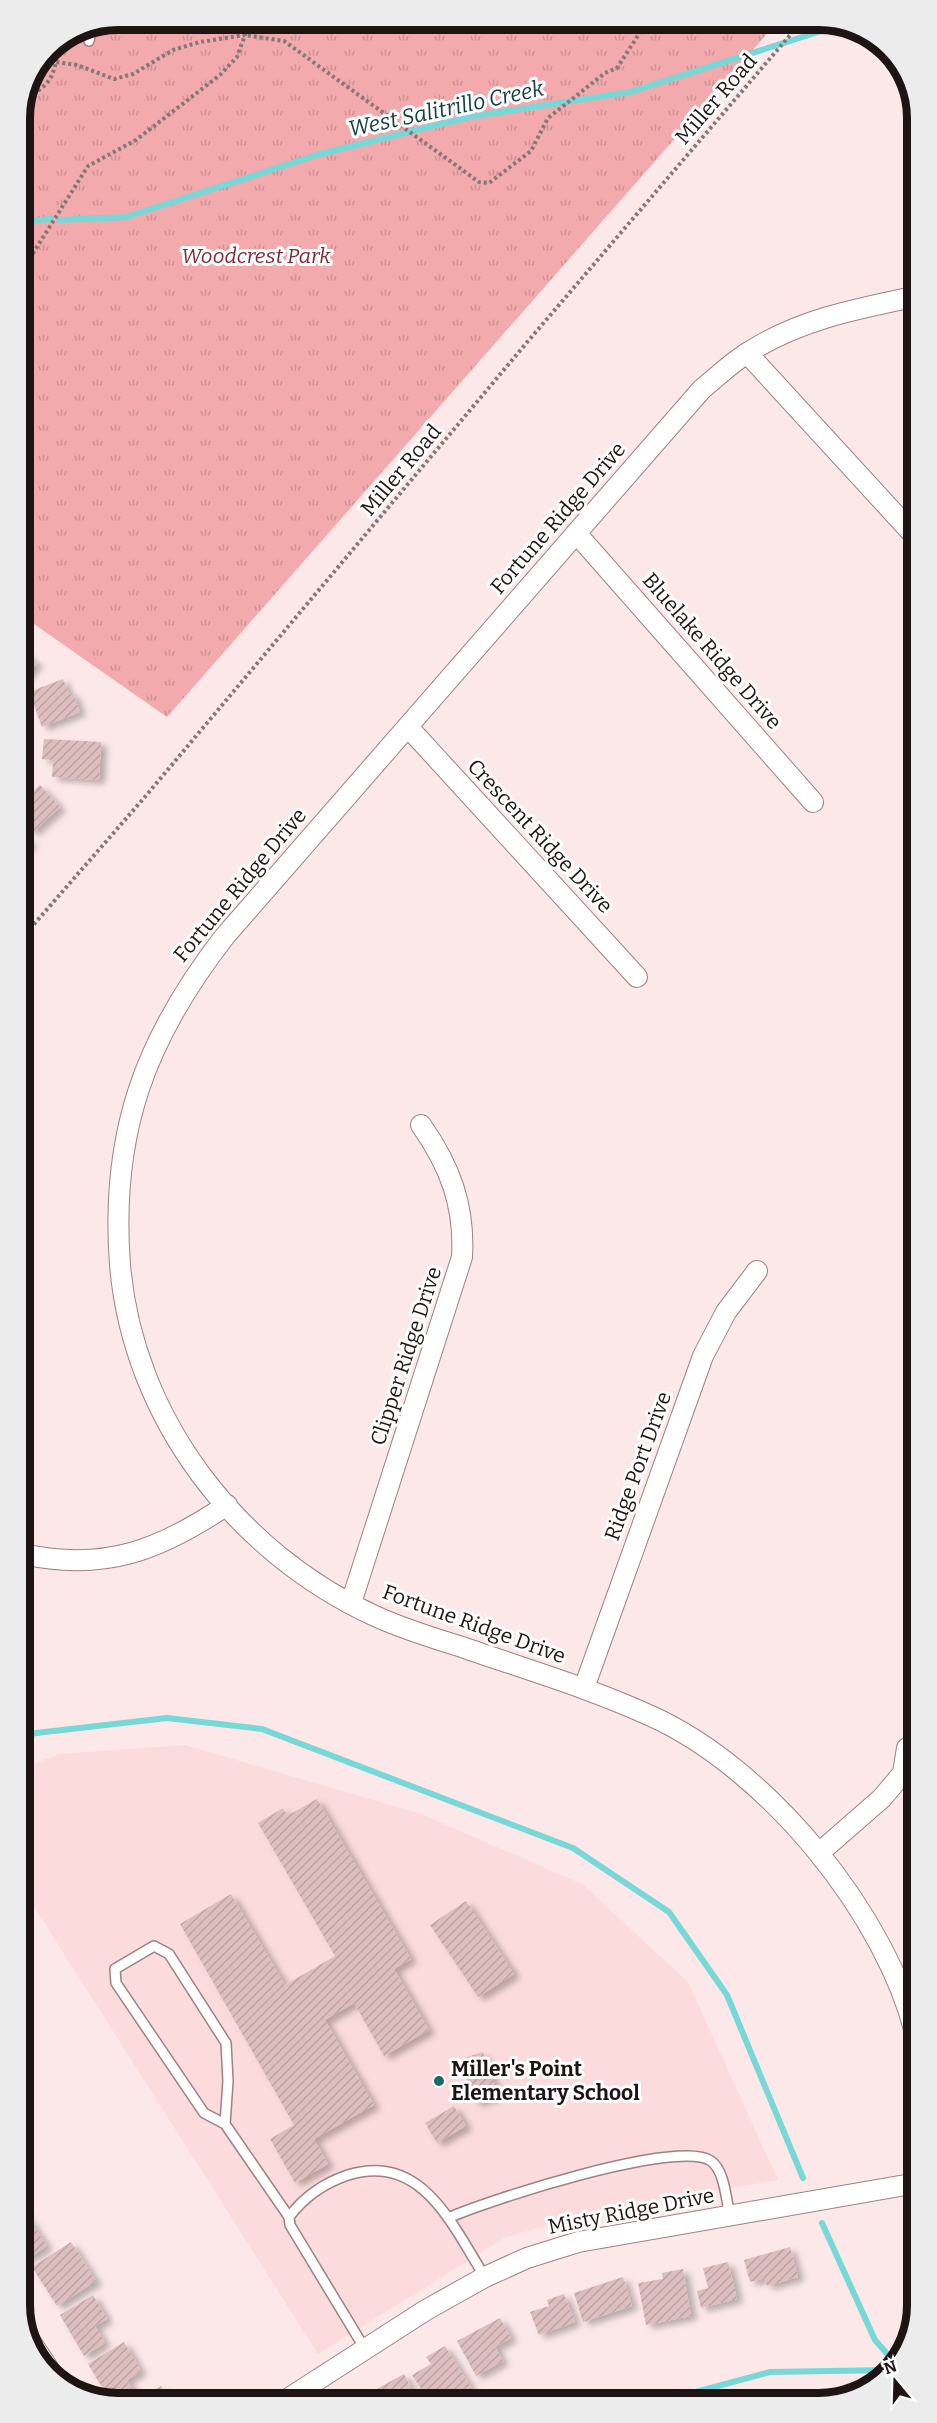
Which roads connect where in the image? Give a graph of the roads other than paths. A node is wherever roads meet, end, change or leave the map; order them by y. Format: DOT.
graph roads {
  1 [pos="907,298"];
  2 [pos="747,353"];
  3 [pos="907,527"];
  4 [pos="576,533"];
  5 [pos="408,727"];
  6 [pos="813,802"];
  7 [pos="637,977"];
  8 [pos="421,1125"];
  9 [pos="757,1271"];
  10 [pos="227,1505"];
  11 [pos="30,1555"];
  12 [pos="351,1603"];
  13 [pos="584,1688"];
  14 [pos="907,1748"];
  15 [pos="819,1853"];
  16 [pos="907,2014"];
  17 [pos="225,2124"];
  18 [pos="907,2185"];
  19 [pos="730,2216"];
  20 [pos="289,2217"];
  21 [pos="448,2218"];
  22 [pos="485,2277"];
  23 [pos="365,2349"];
  24 [pos="298,2393"];
  1 -- 2 [label="street, Fortune Ridge Drive"];
  2 -- 3 [label="street"];
  2 -- 4 [label="street, Fortune Ridge Drive"];
  4 -- 5 [label="street, Fortune Ridge Drive"];
  4 -- 6 [label="street, Bluelake Ridge Drive"];
  5 -- 7 [label="street, Crescent Ridge Drive"];
  5 -- 10 [label="street, Fortune Ridge Drive"];
  8 -- 12 [label="street, Clipper Ridge Drive"];
  9 -- 13 [label="street, Ridge Port Drive"];
  10 -- 11 [label="street"];
  10 -- 12 [label="street, Fortune Ridge Drive"];
  12 -- 13 [label="street, Fortune Ridge Drive"];
  13 -- 15 [label="street, Fortune Ridge Drive"];
  14 -- 15 [label="street"];
  15 -- 16 [label="street, Fortune Ridge Drive"];
  17 -- 17 [label="lane"];
  17 -- 20 [label="lane"];
  18 -- 19 [label="street, Misty Ridge Drive"];
  19 -- 21 [label="lane"];
  19 -- 22 [label="street, Misty Ridge Drive"];
  20 -- 21 [label="lane"];
  20 -- 23 [label="lane"];
  21 -- 22 [label="lane"];
  22 -- 23 [label="street, Misty Ridge Drive"];
  23 -- 24 [label="street, Misty Ridge Drive"];
}
